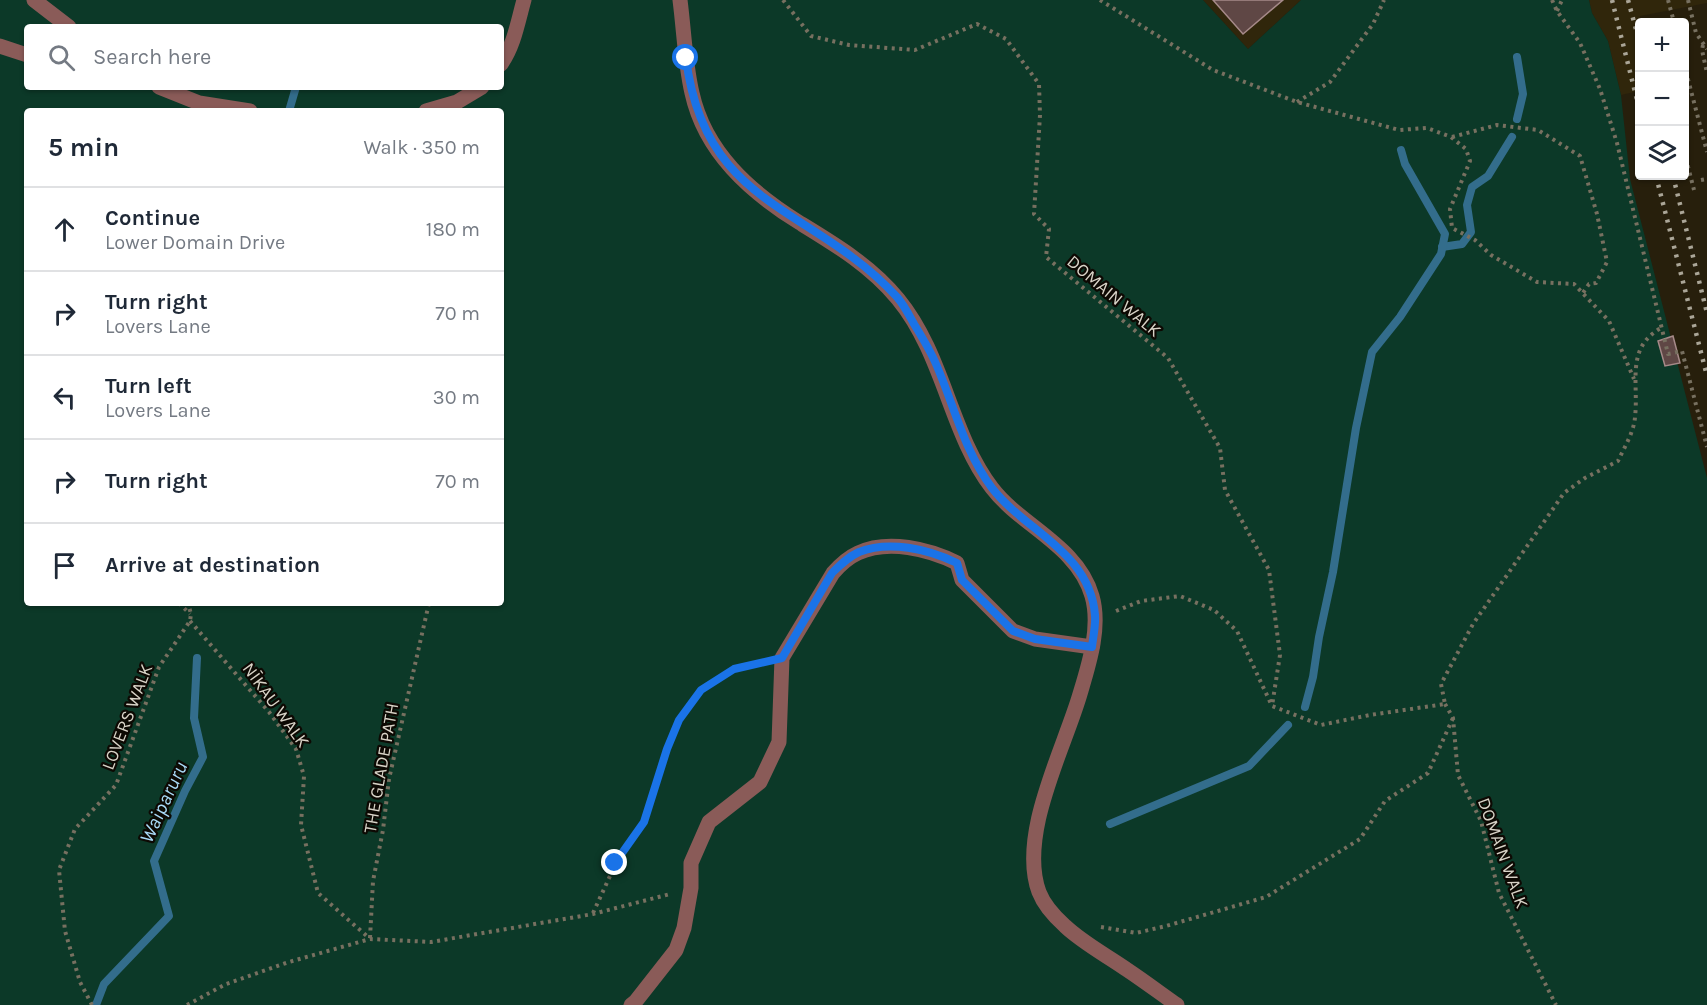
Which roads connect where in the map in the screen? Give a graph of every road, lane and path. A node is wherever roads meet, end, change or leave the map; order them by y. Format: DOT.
graph roads {
  1 [pos="34,0"];
  2 [pos="524,0"];
  3 [pos="680,0"];
  4 [pos="783,0"];
  5 [pos="1100,0"];
  6 [pos="1384,0"];
  7 [pos="1552,0"];
  8 [pos="1562,0"];
  9 [pos="1668,0"];
  10 [pos="1688,0"];
  11 [pos="1557,11"];
  12 [pos="1673,18"];
  13 [pos="65,24"];
  14 [pos="1703,45"];
  15 [pos="0,46"];
  16 [pos="1707,49"];
  17 [pos="24,54"];
  18 [pos="504,60"];
  19 [pos="1686,72"];
  20 [pos="1707,73"];
  21 [pos="166,90"];
  22 [pos="477,90"];
  23 [pos="1297,102"];
  24 [pos="230,108"];
  25 [pos="436,108"];
  26 [pos="1452,138"];
  27 [pos="1707,152"];
  28 [pos="1689,168"];
  29 [pos="1707,179"];
  30 [pos="1701,180"];
  31 [pos="1695,190"];
  32 [pos="1583,293"];
  33 [pos="1661,328"];
  34 [pos="1636,383"];
  35 [pos="1707,447"];
  36 [pos="182,606"];
  37 [pos="189,606"];
  38 [pos="428,606"];
  39 [pos="1116,611"];
  40 [pos="191,614"];
  41 [pos="190,621"];
  42 [pos="1092,647"];
  43 [pos="782,658"];
  44 [pos="1444,704"];
  45 [pos="1272,706"];
  46 [pos="1453,718"];
  47 [pos="691,888"];
  48 [pos="593,914"];
  49 [pos="1095,926"];
  50 [pos="370,939"];
  51 [pos="92,1005"];
  52 [pos="187,1005"];
  53 [pos="631,1005"];
  54 [pos="1177,1005"];
  55 [pos="1556,1005"];
  1 -- 13 [label="street"];
  2 -- 18 [label="street"];
  3 -- 42 [label="street"];
  4 -- 45 [label="path, DOMAIN WALK"];
  5 -- 23 [label="path"];
  6 -- 23 [label="path"];
  7 -- 11 [label="path"];
  8 -- 11 [label="path"];
  9 -- 12 [label="path"];
  10 -- 14 [label="path"];
  11 -- 33 [label="path"];
  14 -- 16 [label="path"];
  14 -- 20 [label="path"];
  15 -- 17 [label="street"];
  19 -- 27 [label="path"];
  21 -- 24 [label="street"];
  22 -- 25 [label="street"];
  23 -- 26 [label="path"];
  26 -- 32 [label="path"];
  26 -- 32 [label="path"];
  28 -- 31 [label="path"];
  29 -- 30 [label="path"];
  32 -- 34 [label="path"];
  33 -- 34 [label="path"];
  33 -- 35 [label="path"];
  34 -- 44 [label="path"];
  36 -- 40 [label="path"];
  37 -- 40 [label="path, LOVERS WALK"];
  38 -- 50 [label="path, THE GLADE PATH"];
  39 -- 45 [label="path"];
  40 -- 41 [label="path, LOVERS WALK"];
  41 -- 50 [label="path, NĪKAU WALK"];
  41 -- 51 [label="path, LOVERS WALK"];
  42 -- 43 [label="street"];
  42 -- 54 [label="street"];
  43 -- 47 [label="street"];
  43 -- 48 [label="path"];
  44 -- 45 [label="path"];
  44 -- 46 [label="path, DOMAIN WALK"];
  46 -- 49 [label="path"];
  46 -- 55 [label="path, DOMAIN WALK"];
  47 -- 48 [label="path"];
  47 -- 53 [label="street"];
  48 -- 50 [label="path"];
  50 -- 52 [label="path"];
}
